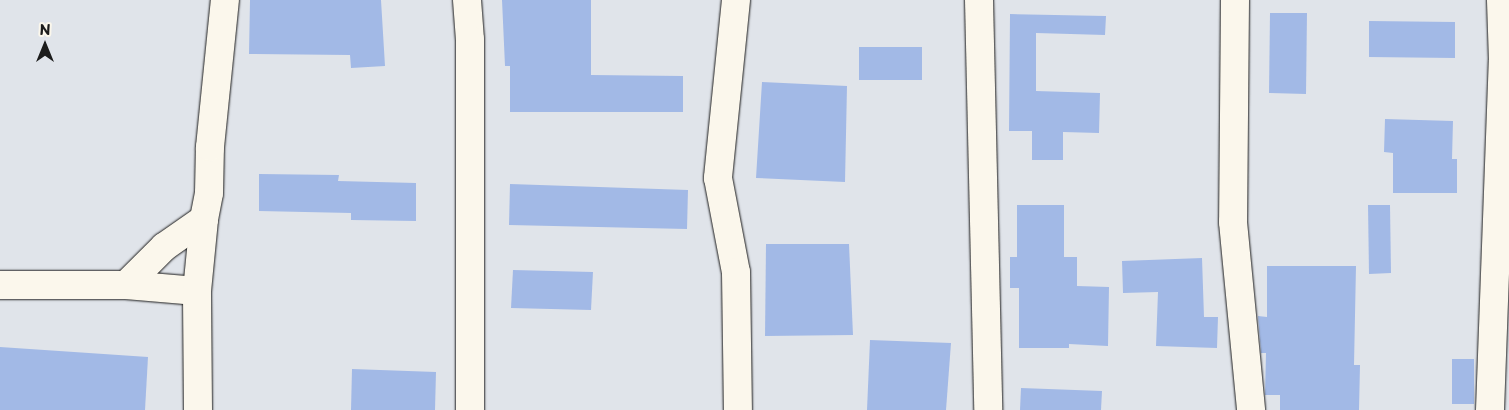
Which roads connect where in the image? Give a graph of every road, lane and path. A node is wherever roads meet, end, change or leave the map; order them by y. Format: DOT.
graph roads {
  1 [pos="225,0"];
  2 [pos="466,0"];
  3 [pos="736,0"];
  4 [pos="978,0"];
  5 [pos="1235,0"];
  6 [pos="1501,0"];
  7 [pos="1506,61"];
  8 [pos="204,219"];
  9 [pos="0,285"];
  10 [pos="126,285"];
  11 [pos="197,291"];
  12 [pos="1500,339"];
  13 [pos="198,410"];
  14 [pos="470,410"];
  15 [pos="738,410"];
  16 [pos="988,410"];
  17 [pos="1251,410"];
  18 [pos="1490,410"];
  1 -- 8 [label="street"];
  2 -- 14 [label="street"];
  3 -- 15 [label="street"];
  4 -- 16 [label="street"];
  5 -- 17 [label="street"];
  6 -- 7 [label="street"];
  7 -- 12 [label="street"];
  8 -- 10 [label="street"];
  8 -- 11 [label="street"];
  9 -- 10 [label="street"];
  10 -- 11 [label="street"];
  11 -- 13 [label="street"];
  12 -- 18 [label="street"];
}
